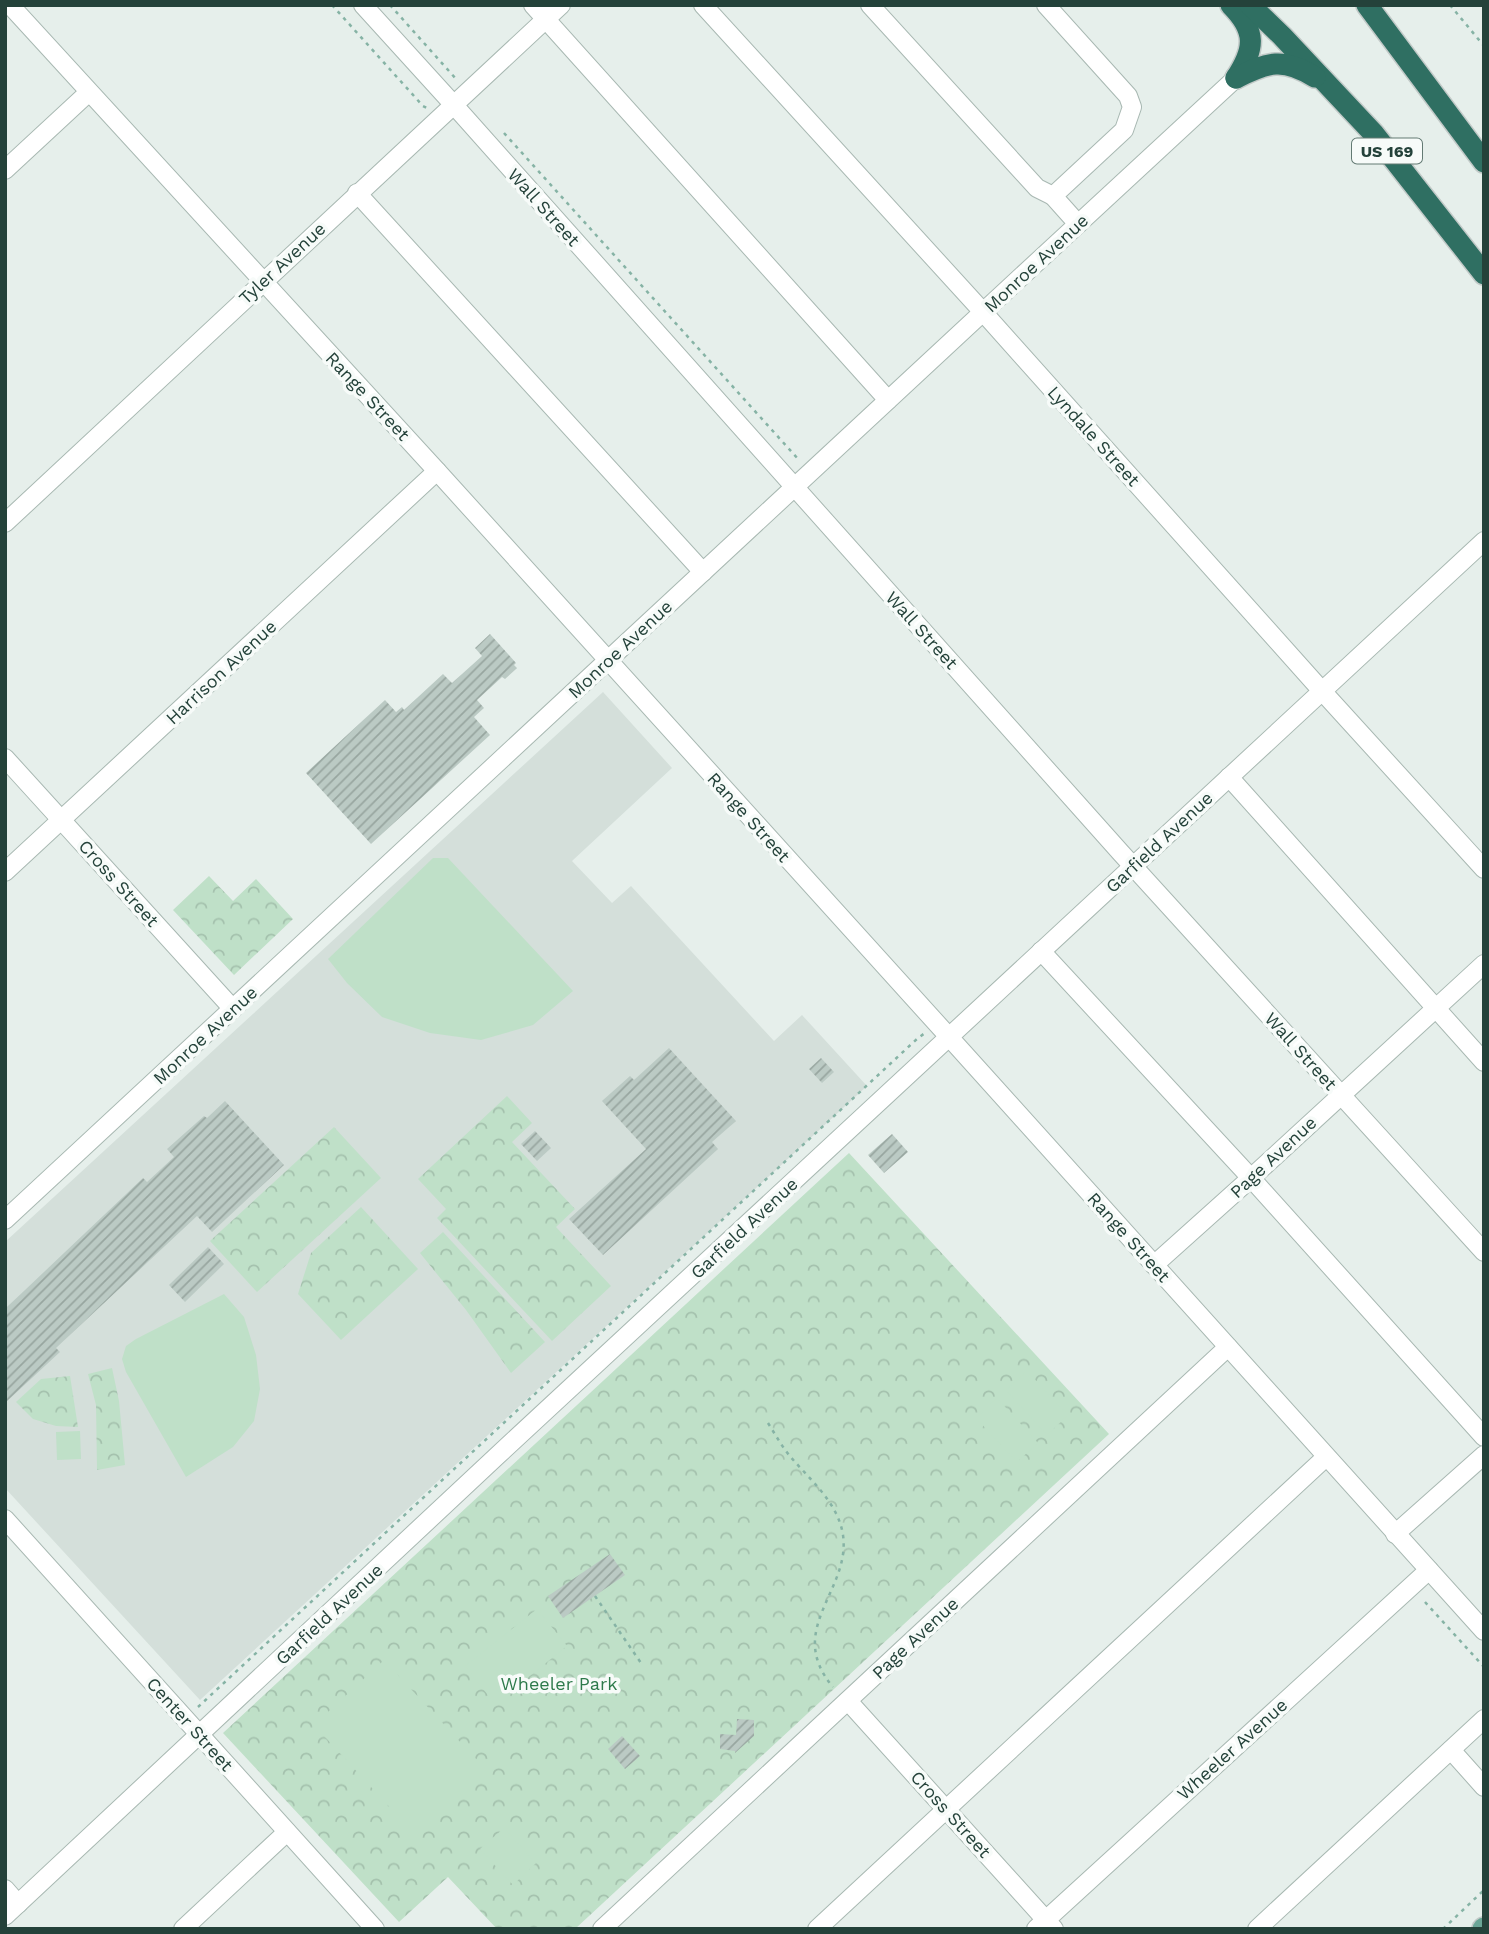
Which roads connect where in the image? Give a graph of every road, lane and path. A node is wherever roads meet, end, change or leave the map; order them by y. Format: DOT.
graph roads {
  1 [pos="10,5"];
  2 [pos="332,5"];
  3 [pos="363,5"];
  4 [pos="561,5"];
  5 [pos="703,5"];
  6 [pos="870,5"];
  7 [pos="1046,5"];
  8 [pos="1231,5"];
  9 [pos="1250,5"];
  10 [pos="1367,5"];
  11 [pos="1450,5"];
  12 [pos="539,12"];
  13 [pos="1484,46"];
  14 [pos="1236,78"];
  15 [pos="1334,90"];
  16 [pos="88,93"];
  17 [pos="453,104"];
  18 [pos="439,117"];
  19 [pos="497,125"];
  20 [pos="1484,162"];
  21 [pos="5,170"];
  22 [pos="357,193"];
  23 [pos="1053,196"];
  24 [pos="1078,224"];
  25 [pos="1484,274"];
  26 [pos="262,282"];
  27 [pos="983,312"];
  28 [pos="888,400"];
  29 [pos="437,471"];
  30 [pos="799,482"];
  31 [pos="5,523"];
  32 [pos="1484,541"];
  33 [pos="703,572"];
  34 [pos="607,661"];
  35 [pos="1322,691"];
  36 [pos="5,758"];
  37 [pos="1229,777"];
  38 [pos="62,820"];
  39 [pos="1133,866"];
  40 [pos="1484,869"];
  41 [pos="5,873"];
  42 [pos="1041,951"];
  43 [pos="1484,964"];
  44 [pos="1436,1008"];
  45 [pos="233,1009"];
  46 [pos="944,1031"];
  47 [pos="1484,1062"];
  48 [pos="1340,1094"];
  49 [pos="1251,1178"];
  50 [pos="5,1220"];
  51 [pos="1484,1252"];
  52 [pos="1154,1265"];
  53 [pos="1228,1347"];
  54 [pos="768,1423"];
  55 [pos="1484,1437"];
  56 [pos="1484,1455"];
  57 [pos="1326,1457"];
  58 [pos="5,1519"];
  59 [pos="1395,1534"];
  60 [pos="1429,1570"];
  61 [pos="595,1596"];
  62 [pos="1425,1602"];
  63 [pos="1484,1632"];
  64 [pos="641,1663"];
  65 [pos="1484,1667"];
  66 [pos="833,1688"];
  67 [pos="848,1700"];
  68 [pos="186,1718"];
  69 [pos="1484,1719"];
  70 [pos="200,1734"];
  71 [pos="1451,1750"];
  72 [pos="1484,1787"];
  73 [pos="946,1808"];
  74 [pos="287,1832"];
  75 [pos="5,1889"];
  76 [pos="1484,1891"];
  77 [pos="12,1910"];
  78 [pos="1045,1926"];
  79 [pos="371,1928"];
  80 [pos="183,1929"];
  81 [pos="602,1929"];
  82 [pos="817,1929"];
  83 [pos="1257,1929"];
  84 [pos="1443,1929"];
  1 -- 16 [label="street, Range Street"];
  2 -- 18 [label="path"];
  3 -- 17 [label="street, Wall Street"];
  4 -- 12 [label="street, Tyler Avenue"];
  5 -- 27 [label="street, Lyndale Street"];
  6 -- 23 [label="street"];
  7 -- 23 [label="street"];
  8 -- 14 [label="highway"];
  9 -- 15 [label="highway, US 169"];
  10 -- 20 [label="highway"];
  11 -- 13 [label="path"];
  12 -- 17 [label="street, Tyler Avenue"];
  12 -- 28 [label="street"];
  14 -- 15 [label="highway"];
  14 -- 24 [label="street, Monroe Avenue"];
  15 -- 25 [label="highway, US 169"];
  16 -- 21 [label="street"];
  16 -- 26 [label="street, Range Street"];
  17 -- 18 [label="street, Tyler Avenue"];
  17 -- 30 [label="street, Wall Street"];
  18 -- 22 [label="street, Tyler Avenue"];
  19 -- 30 [label="path"];
  22 -- 26 [label="street, Tyler Avenue"];
  22 -- 33 [label="street"];
  23 -- 24 [label="street"];
  24 -- 27 [label="street, Monroe Avenue"];
  26 -- 29 [label="street, Range Street"];
  26 -- 31 [label="street, Tyler Avenue"];
  27 -- 28 [label="street, Monroe Avenue"];
  27 -- 35 [label="street, Lyndale Street"];
  28 -- 30 [label="street, Monroe Avenue"];
  29 -- 34 [label="street, Range Street"];
  29 -- 38 [label="street, Harrison Avenue"];
  30 -- 33 [label="street, Monroe Avenue"];
  30 -- 39 [label="street, Wall Street"];
  32 -- 35 [label="street, Garfield Avenue"];
  33 -- 34 [label="street, Monroe Avenue"];
  34 -- 45 [label="street, Monroe Avenue"];
  34 -- 46 [label="street, Range Street"];
  35 -- 37 [label="street, Garfield Avenue"];
  35 -- 40 [label="street, Lyndale Street"];
  36 -- 38 [label="street, Cross Street"];
  37 -- 39 [label="street, Garfield Avenue"];
  37 -- 44 [label="street"];
  38 -- 41 [label="street, Harrison Avenue"];
  38 -- 45 [label="street, Cross Street"];
  39 -- 42 [label="street, Garfield Avenue"];
  39 -- 48 [label="street, Wall Street"];
  42 -- 46 [label="street, Garfield Avenue"];
  42 -- 49 [label="street"];
  43 -- 44 [label="street, Page Avenue"];
  44 -- 47 [label="street"];
  44 -- 48 [label="street, Page Avenue"];
  45 -- 50 [label="street, Monroe Avenue"];
  46 -- 52 [label="street, Range Street"];
  46 -- 68 [label="path"];
  46 -- 70 [label="street, Garfield Avenue"];
  48 -- 49 [label="street, Page Avenue"];
  48 -- 51 [label="street, Wall Street"];
  49 -- 52 [label="street, Page Avenue"];
  49 -- 55 [label="street"];
  52 -- 53 [label="street, Range Street"];
  53 -- 57 [label="street, Range Street"];
  53 -- 67 [label="street, Page Avenue"];
  54 -- 66 [label="path"];
  56 -- 59 [label="street"];
  57 -- 59 [label="street, Range Street"];
  57 -- 73 [label="street"];
  58 -- 68 [label="street, Center Street"];
  59 -- 60 [label="street, Range Street"];
  60 -- 63 [label="street, Range Street"];
  60 -- 78 [label="street, Wheeler Avenue"];
  61 -- 64 [label="path"];
  62 -- 65 [label="path"];
  67 -- 73 [label="street, Cross Street"];
  67 -- 81 [label="street, Page Avenue"];
  68 -- 70 [label="street, Center Street"];
  69 -- 71 [label="street"];
  70 -- 74 [label="street, Center Street"];
  70 -- 77 [label="street, Garfield Avenue"];
  71 -- 72 [label="street"];
  71 -- 83 [label="street"];
  73 -- 78 [label="street, Cross Street"];
  73 -- 82 [label="street"];
  74 -- 79 [label="street, Center Street"];
  74 -- 80 [label="street"];
  75 -- 77 [label="street"];
  76 -- 84 [label="path"];
}
